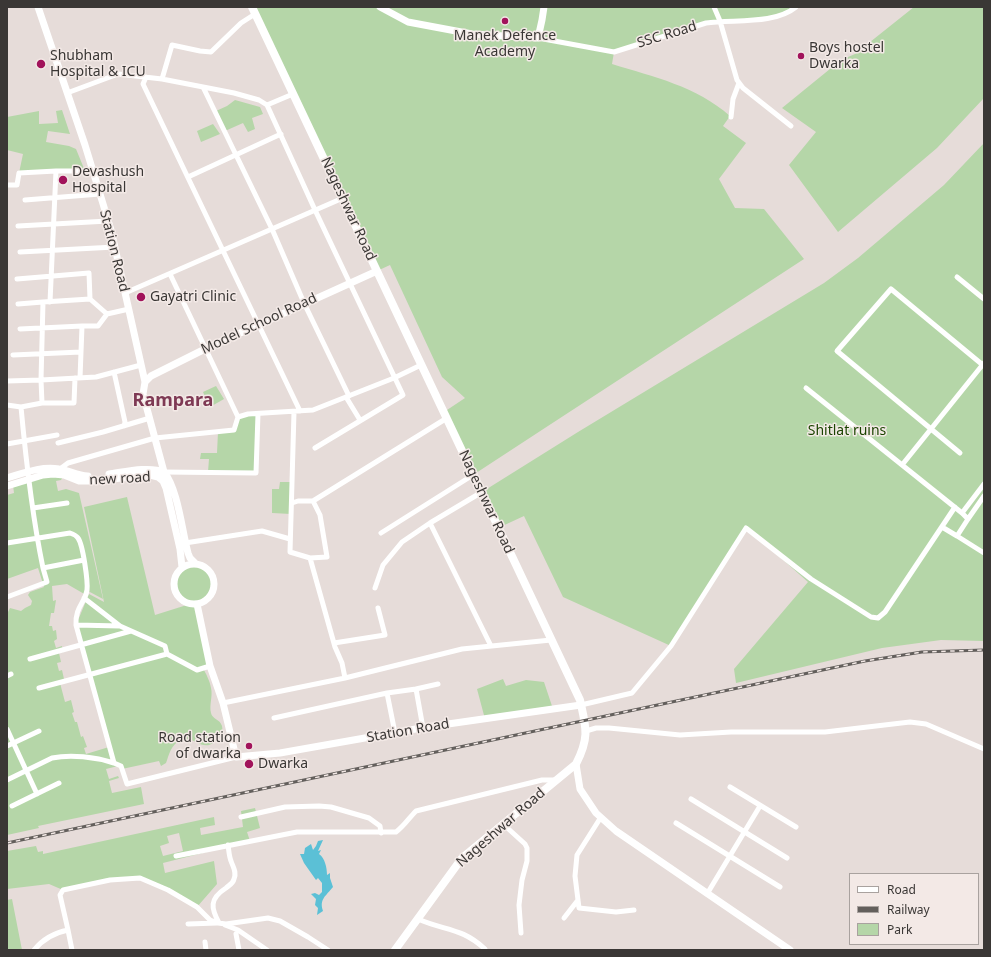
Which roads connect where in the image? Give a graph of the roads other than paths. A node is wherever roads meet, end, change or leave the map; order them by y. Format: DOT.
graph roads {
  1 [pos="38,7"];
  2 [pos="380,7"];
  3 [pos="544,7"];
  4 [pos="714,7"];
  5 [pos="796,7"];
  6 [pos="254,10"];
  7 [pos="720,21"];
  8 [pos="538,38"];
  9 [pos="146,77"];
  10 [pos="162,79"];
  11 [pos="739,83"];
  12 [pos="203,87"];
  13 [pos="67,92"];
  14 [pos="293,94"];
  15 [pos="267,105"];
  16 [pos="731,117"];
  17 [pos="792,126"];
  18 [pos="281,134"];
  19 [pos="236,155"];
  20 [pos="56,171"];
  21 [pos="93,171"];
  22 [pos="188,177"];
  23 [pos="7,185"];
  24 [pos="100,194"];
  25 [pos="55,198"];
  26 [pos="342,198"];
  27 [pos="25,200"];
  28 [pos="315,210"];
  29 [pos="108,221"];
  30 [pos="54,224"];
  31 [pos="18,226"];
  32 [pos="272,229"];
  33 [pos="115,247"];
  34 [pos="52,250"];
  35 [pos="223,250"];
  36 [pos="20,252"];
  37 [pos="377,271"];
  38 [pos="170,274"];
  39 [pos="51,276"];
  40 [pos="957,277"];
  41 [pos="17,279"];
  42 [pos="350,283"];
  43 [pos="125,293"];
  44 [pos="90,299"];
  45 [pos="984,299"];
  46 [pos="43,302"];
  47 [pos="50,302"];
  48 [pos="304,303"];
  49 [pos="18,304"];
  50 [pos="129,310"];
  51 [pos="107,314"];
  52 [pos="258,324"];
  53 [pos="82,326"];
  54 [pos="42,328"];
  55 [pos="20,329"];
  56 [pos="205,349"];
  57 [pos="81,352"];
  58 [pos="42,354"];
  59 [pos="13,355"];
  60 [pos="141,365"];
  61 [pos="421,365"];
  62 [pos="984,365"];
  63 [pos="114,372"];
  64 [pos="77,378"];
  65 [pos="394,378"];
  66 [pos="41,380"];
  67 [pos="7,381"];
  68 [pos="145,382"];
  69 [pos="806,388"];
  70 [pos="348,397"];
  71 [pos="42,403"];
  72 [pos="7,405"];
  73 [pos="21,407"];
  74 [pos="300,411"];
  75 [pos="294,412"];
  76 [pos="258,414"];
  77 [pos="238,417"];
  78 [pos="150,418"];
  79 [pos="447,418"];
  80 [pos="360,420"];
  81 [pos="124,426"];
  82 [pos="931,428"];
  83 [pos="57,435"];
  84 [pos="155,438"];
  85 [pos="24,442"];
  86 [pos="58,443"];
  87 [pos="7,444"];
  88 [pos="315,448"];
  89 [pos="960,452"];
  90 [pos="902,465"];
  91 [pos="59,472"];
  92 [pos="164,472"];
  93 [pos="150,475"];
  94 [pos="473,475"];
  95 [pos="28,476"];
  96 [pos="7,478"];
  97 [pos="163,481"];
  98 [pos="984,484"];
  99 [pos="7,486"];
  100 [pos="482,492"];
  101 [pos="984,496"];
  102 [pos="313,501"];
  103 [pos="67,503"];
  104 [pos="292,503"];
  105 [pos="955,507"];
  106 [pos="33,508"];
  107 [pos="962,513"];
  108 [pos="968,519"];
  109 [pos="430,523"];
  110 [pos="942,527"];
  111 [pos="381,533"];
  112 [pos="957,536"];
  113 [pos="37,539"];
  114 [pos="290,539"];
  115 [pos="7,543"];
  116 [pos="185,543"];
  117 [pos="984,553"];
  118 [pos="310,558"];
  119 [pos="84,560"];
  120 [pos="195,563"];
  121 [pos="182,567"];
  122 [pos="43,568"];
  123 [pos="375,588"];
  124 [pos="7,597"];
  125 [pos="84,598"];
  126 [pos="197,604"];
  127 [pos="378,608"];
  128 [pos="76,625"];
  129 [pos="120,626"];
  130 [pos="131,631"];
  131 [pos="551,640"];
  132 [pos="334,643"];
  133 [pos="81,645"];
  134 [pos="491,646"];
  135 [pos="167,654"];
  136 [pos="30,659"];
  137 [pos="210,666"];
  138 [pos="89,675"];
  139 [pos="345,678"];
  140 [pos="438,684"];
  141 [pos="39,688"];
  142 [pos="416,689"];
  143 [pos="388,693"];
  144 [pos="223,703"];
  145 [pos="581,705"];
  146 [pos="274,718"];
  147 [pos="423,728"];
  148 [pos="7,729"];
  149 [pos="40,731"];
  150 [pos="586,731"];
  151 [pos="395,733"];
  152 [pos="14,743"];
  153 [pos="7,746"];
  154 [pos="984,749"];
  155 [pos="235,754"];
  156 [pos="114,763"];
  157 [pos="576,764"];
  158 [pos="26,771"];
  159 [pos="7,780"];
  160 [pos="556,780"];
  161 [pos="59,783"];
  162 [pos="730,787"];
  163 [pos="37,794"];
  164 [pos="692,799"];
  165 [pos="12,806"];
  166 [pos="760,806"];
  167 [pos="241,817"];
  168 [pos="601,817"];
  169 [pos="676,823"];
  170 [pos="503,824"];
  171 [pos="796,827"];
  172 [pos="745,831"];
  173 [pos="381,833"];
  174 [pos="228,845"];
  175 [pos="176,856"];
  176 [pos="730,857"];
  177 [pos="788,858"];
  178 [pos="780,887"];
  179 [pos="707,894"];
  180 [pos="578,900"];
  181 [pos="634,910"];
  182 [pos="564,918"];
  183 [pos="418,919"];
  184 [pos="219,923"];
  185 [pos="188,924"];
  186 [pos="68,930"];
  187 [pos="521,933"];
  188 [pos="236,934"];
  189 [pos="205,942"];
  190 [pos="485,949"];
  191 [pos="34,950"];
  192 [pos="72,950"];
  193 [pos="206,950"];
  194 [pos="239,950"];
  195 [pos="267,950"];
  196 [pos="328,950"];
  197 [pos="394,950"];
  198 [pos="790,950"];
  1 -- 13 [label="street, Station Road"];
  2 -- 8 [label="street, SSC Road"];
  3 -- 8 [label="street"];
  4 -- 7 [label="street"];
  5 -- 7 [label="street, SSC Road"];
  6 -- 10 [label="street"];
  6 -- 14 [label="main road, Nageshwar Road"];
  7 -- 8 [label="street, SSC Road"];
  7 -- 11 [label="street"];
  9 -- 10 [label="street"];
  9 -- 13 [label="street"];
  9 -- 22 [label="street"];
  10 -- 12 [label="street"];
  11 -- 16 [label="street"];
  11 -- 17 [label="street"];
  12 -- 15 [label="street"];
  12 -- 19 [label="street"];
  13 -- 21 [label="street, Station Road"];
  14 -- 15 [label="street"];
  14 -- 26 [label="main road, Nageshwar Road"];
  15 -- 18 [label="street"];
  18 -- 19 [label="street"];
  18 -- 28 [label="street"];
  19 -- 22 [label="street"];
  19 -- 32 [label="street"];
  20 -- 21 [label="street"];
  20 -- 23 [label="street"];
  20 -- 25 [label="street"];
  21 -- 24 [label="street, Station Road"];
  22 -- 35 [label="street"];
  24 -- 25 [label="street"];
  24 -- 29 [label="street, Station Road"];
  25 -- 27 [label="street"];
  25 -- 30 [label="street"];
  26 -- 28 [label="street"];
  26 -- 37 [label="main road, Nageshwar Road"];
  28 -- 32 [label="street"];
  28 -- 42 [label="street"];
  29 -- 30 [label="street"];
  29 -- 33 [label="street, Station Road"];
  30 -- 31 [label="street"];
  30 -- 34 [label="street"];
  32 -- 35 [label="street"];
  32 -- 48 [label="street"];
  33 -- 34 [label="street"];
  33 -- 43 [label="street, Station Road"];
  34 -- 36 [label="street"];
  34 -- 39 [label="street"];
  35 -- 38 [label="street"];
  35 -- 52 [label="street"];
  37 -- 42 [label="street, Model School Road"];
  37 -- 61 [label="main road, Nageshwar Road"];
  38 -- 43 [label="street"];
  38 -- 56 [label="street"];
  39 -- 41 [label="street"];
  39 -- 44 [label="street"];
  39 -- 47 [label="street"];
  40 -- 45 [label="street"];
  42 -- 48 [label="street, Model School Road"];
  42 -- 65 [label="street"];
  43 -- 50 [label="street, Station Road"];
  44 -- 47 [label="street"];
  44 -- 51 [label="street"];
  46 -- 47 [label="street"];
  46 -- 49 [label="street"];
  46 -- 54 [label="street"];
  48 -- 52 [label="street, Model School Road"];
  48 -- 70 [label="street"];
  50 -- 51 [label="street"];
  50 -- 60 [label="street, Station Road"];
  51 -- 53 [label="street"];
  52 -- 56 [label="street, Model School Road"];
  52 -- 74 [label="street"];
  53 -- 54 [label="street"];
  53 -- 57 [label="street"];
  54 -- 55 [label="street"];
  54 -- 58 [label="street"];
  56 -- 68 [label="street, Model School Road"];
  56 -- 77 [label="street"];
  57 -- 58 [label="street"];
  57 -- 64 [label="street"];
  58 -- 59 [label="street"];
  58 -- 66 [label="street"];
  60 -- 63 [label="street"];
  60 -- 68 [label="street, Station Road"];
  61 -- 65 [label="street"];
  61 -- 79 [label="main road, Nageshwar Road"];
  62 -- 82 [label="street"];
  62 -- 82 [label="street"];
  63 -- 64 [label="street"];
  63 -- 81 [label="street"];
  64 -- 66 [label="street"];
  64 -- 71 [label="street"];
  65 -- 70 [label="street"];
  65 -- 80 [label="street"];
  66 -- 67 [label="street"];
  66 -- 71 [label="street"];
  68 -- 78 [label="street, Station Road"];
  69 -- 90 [label="street"];
  70 -- 74 [label="street"];
  70 -- 80 [label="street"];
  71 -- 73 [label="street"];
  72 -- 73 [label="street"];
  73 -- 85 [label="street"];
  74 -- 75 [label="street"];
  75 -- 76 [label="street"];
  75 -- 104 [label="street"];
  76 -- 77 [label="street"];
  76 -- 92 [label="street"];
  77 -- 84 [label="street"];
  78 -- 81 [label="street"];
  78 -- 84 [label="street"];
  79 -- 94 [label="main road, Nageshwar Road"];
  79 -- 102 [label="street"];
  80 -- 88 [label="street"];
  81 -- 86 [label="street"];
  82 -- 89 [label="street"];
  82 -- 90 [label="street"];
  83 -- 85 [label="street"];
  84 -- 91 [label="street"];
  84 -- 92 [label="street"];
  85 -- 87 [label="street"];
  85 -- 95 [label="street"];
  90 -- 105 [label="street"];
  91 -- 92 [label="street, new road"];
  91 -- 93 [label="street, new road"];
  91 -- 95 [label="street, new road"];
  92 -- 93 [label="street"];
  92 -- 97 [label="street"];
  92 -- 116 [label="street"];
  93 -- 97 [label="street, new road"];
  94 -- 100 [label="main road, Nageshwar Road"];
  94 -- 111 [label="street"];
  95 -- 96 [label="street, new road"];
  95 -- 99 [label="street, new road"];
  95 -- 106 [label="street"];
  97 -- 121 [label="street"];
  98 -- 107 [label="street"];
  100 -- 109 [label="street"];
  100 -- 131 [label="main road, Nageshwar Road"];
  101 -- 108 [label="street"];
  102 -- 104 [label="street"];
  102 -- 118 [label="street"];
  103 -- 106 [label="street"];
  104 -- 114 [label="street"];
  105 -- 107 [label="street"];
  105 -- 110 [label="street"];
  106 -- 113 [label="street"];
  107 -- 108 [label="street"];
  108 -- 112 [label="street"];
  109 -- 123 [label="street"];
  109 -- 134 [label="street"];
  110 -- 112 [label="street"];
  110 -- 145 [label="street"];
  112 -- 117 [label="street"];
  113 -- 115 [label="street"];
  113 -- 119 [label="street"];
  113 -- 122 [label="street"];
  114 -- 116 [label="street"];
  114 -- 118 [label="street"];
  116 -- 120 [label="street"];
  118 -- 132 [label="street"];
  119 -- 122 [label="street"];
  119 -- 125 [label="street"];
  120 -- 121 [label="street"];
  120 -- 126 [label="street"];
  121 -- 126 [label="street"];
  122 -- 124 [label="street"];
  125 -- 128 [label="street"];
  125 -- 129 [label="street"];
  126 -- 137 [label="street"];
  127 -- 132 [label="street"];
  128 -- 129 [label="street"];
  128 -- 133 [label="street"];
  129 -- 130 [label="street"];
  130 -- 133 [label="street"];
  130 -- 135 [label="street"];
  131 -- 134 [label="street"];
  131 -- 145 [label="main road, Nageshwar Road"];
  132 -- 139 [label="street"];
  133 -- 136 [label="street"];
  133 -- 138 [label="street"];
  134 -- 139 [label="street"];
  135 -- 137 [label="street"];
  135 -- 138 [label="street"];
  137 -- 144 [label="street"];
  138 -- 141 [label="street"];
  138 -- 156 [label="street"];
  139 -- 144 [label="street"];
  140 -- 142 [label="street"];
  142 -- 143 [label="street"];
  142 -- 147 [label="street"];
  143 -- 146 [label="street"];
  143 -- 151 [label="street"];
  144 -- 155 [label="street"];
  145 -- 147 [label="street, Station Road"];
  145 -- 150 [label="main road, Nageshwar Road"];
  147 -- 151 [label="street, Station Road"];
  148 -- 152 [label="street"];
  149 -- 152 [label="street"];
  150 -- 154 [label="street"];
  150 -- 157 [label="main road, Nageshwar Road"];
  151 -- 155 [label="street, Station Road"];
  152 -- 153 [label="street"];
  152 -- 158 [label="street"];
  155 -- 156 [label="street"];
  156 -- 158 [label="street"];
  157 -- 160 [label="main road, Nageshwar Road"];
  157 -- 168 [label="street"];
  158 -- 159 [label="street"];
  158 -- 163 [label="street"];
  160 -- 170 [label="main road, Nageshwar Road"];
  160 -- 173 [label="street"];
  161 -- 163 [label="street"];
  162 -- 166 [label="street"];
  163 -- 165 [label="street"];
  164 -- 172 [label="street"];
  166 -- 171 [label="street"];
  166 -- 172 [label="street"];
  167 -- 173 [label="street"];
  168 -- 179 [label="street"];
  168 -- 180 [label="street"];
  169 -- 176 [label="street"];
  170 -- 183 [label="main road, Nageshwar Road"];
  170 -- 187 [label="street"];
  172 -- 176 [label="street"];
  172 -- 177 [label="street"];
  173 -- 174 [label="street"];
  174 -- 175 [label="street"];
  174 -- 184 [label="street"];
  176 -- 178 [label="street"];
  176 -- 179 [label="street"];
  179 -- 198 [label="street"];
  180 -- 181 [label="street"];
  180 -- 182 [label="street"];
  183 -- 190 [label="street"];
  183 -- 197 [label="main road, Nageshwar Road"];
  184 -- 185 [label="street"];
  184 -- 186 [label="street"];
  184 -- 195 [label="street"];
  184 -- 196 [label="street"];
  186 -- 191 [label="street"];
  186 -- 192 [label="street"];
  188 -- 194 [label="street"];
  189 -- 193 [label="street"];
}
